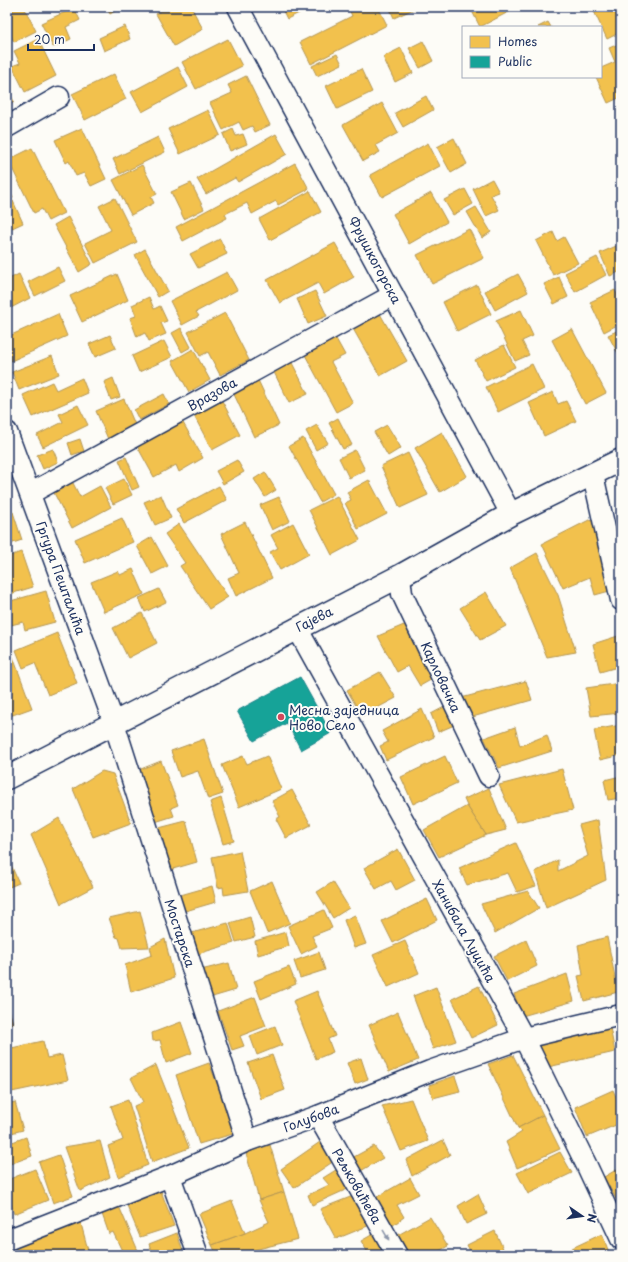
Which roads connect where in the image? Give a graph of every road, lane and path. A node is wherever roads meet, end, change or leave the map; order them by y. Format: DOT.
graph roads {
  1 [pos="238,7"];
  2 [pos="59,97"];
  3 [pos="7,127"];
  4 [pos="393,295"];
  5 [pos="7,432"];
  6 [pos="621,460"];
  7 [pos="593,475"];
  8 [pos="31,493"];
  9 [pos="511,514"];
  10 [pos="400,576"];
  11 [pos="621,600"];
  12 [pos="297,628"];
  13 [pos="114,723"];
  14 [pos="488,776"];
  15 [pos="7,778"];
  16 [pos="621,1015"];
  17 [pos="524,1038"];
  18 [pos="318,1116"];
  19 [pos="247,1141"];
  20 [pos="170,1176"];
  21 [pos="621,1239"];
  22 [pos="7,1240"];
  23 [pos="198,1255"];
  24 [pos="397,1255"];
  1 -- 4 [label="street, Фрушкогорска"];
  2 -- 3 [label="street"];
  4 -- 8 [label="street, Вразова"];
  4 -- 9 [label="street, Фрушкогорска"];
  5 -- 8 [label="street, Гргура Пешталића"];
  6 -- 7 [label="street, Гајева"];
  7 -- 9 [label="street, Гајева"];
  7 -- 11 [label="street"];
  8 -- 13 [label="street, Гргура Пешталића"];
  9 -- 10 [label="street, Гајева"];
  10 -- 12 [label="street, Гајева"];
  10 -- 14 [label="street, Карловачка"];
  12 -- 13 [label="street, Гајева"];
  12 -- 17 [label="street, Ханибала Луцића"];
  13 -- 15 [label="street, Гајева"];
  13 -- 19 [label="street, Мостарска"];
  16 -- 17 [label="street, Голубова"];
  17 -- 18 [label="street, Голубова"];
  17 -- 21 [label="street, Ханибала Луцића"];
  18 -- 19 [label="street, Голубова"];
  18 -- 24 [label="street, Рељковићева, one-way"];
  19 -- 20 [label="street, Голубова"];
  20 -- 22 [label="street, Голубова"];
  20 -- 23 [label="street"];
}
